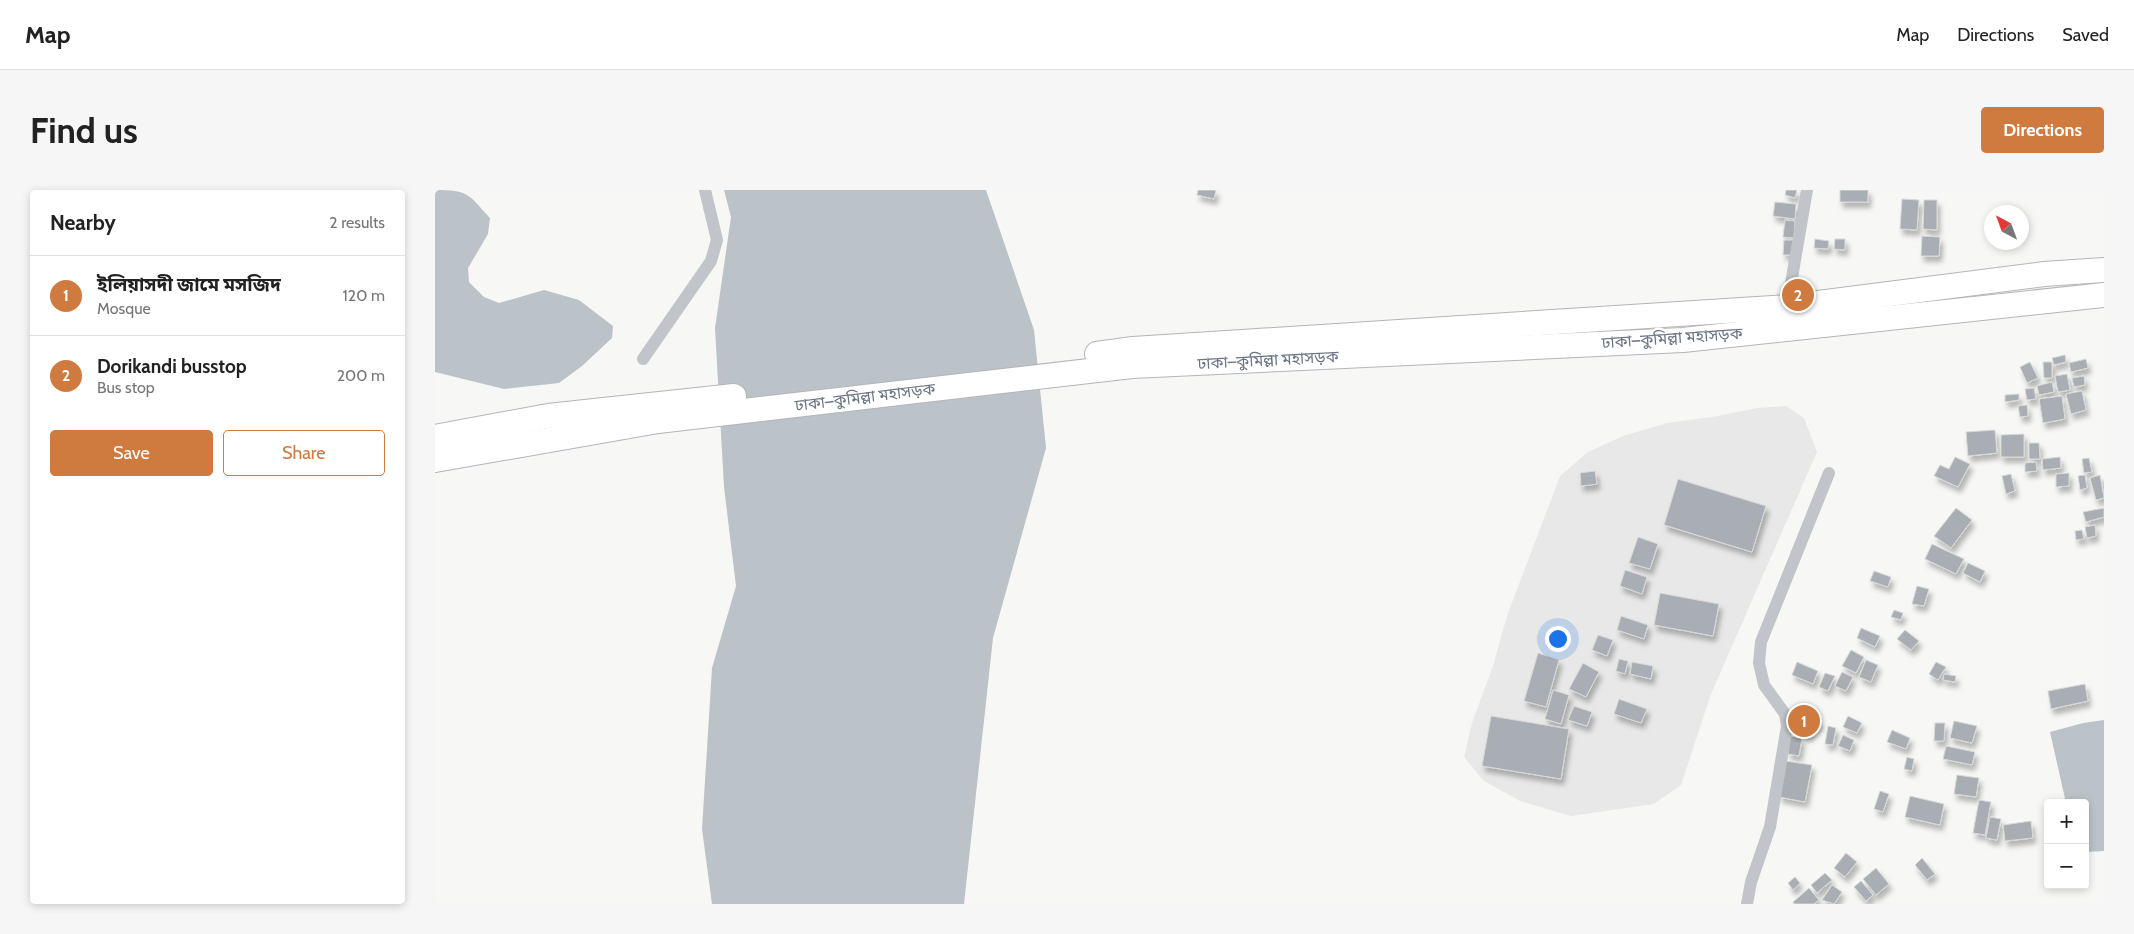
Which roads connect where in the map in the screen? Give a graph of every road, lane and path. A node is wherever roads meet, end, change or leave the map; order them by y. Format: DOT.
graph roads {
  1 [pos="705,190"];
  2 [pos="1807,190"];
  3 [pos="2104,270"];
  4 [pos="2104,295"];
  5 [pos="1787,307"];
  6 [pos="1133,357"];
  7 [pos="643,359"];
  8 [pos="655,413"];
  9 [pos="435,437"];
  10 [pos="435,460"];
  11 [pos="1829,473"];
  12 [pos="1747,904"];
  1 -- 7 [label="street"];
  2 -- 5 [label="street"];
  3 -- 5 [label="highway, ঢাকা–কুমিল্লা মহাসড়ক"];
  4 -- 6 [label="highway, ঢাকা–কুমিল্লা মহাসড়ক"];
  5 -- 6 [label="highway, ঢাকা–কুমিল্লা মহাসড়ক"];
  6 -- 8 [label="highway, ঢাকা–কুমিল্লা মহাসড়ক"];
  8 -- 9 [label="highway, ঢাকা–কুমিল্লা মহাসড়ক"];
  8 -- 10 [label="highway, ঢাকা–কুমিল্লা মহাসড়ক"];
  11 -- 12 [label="street"];
}
